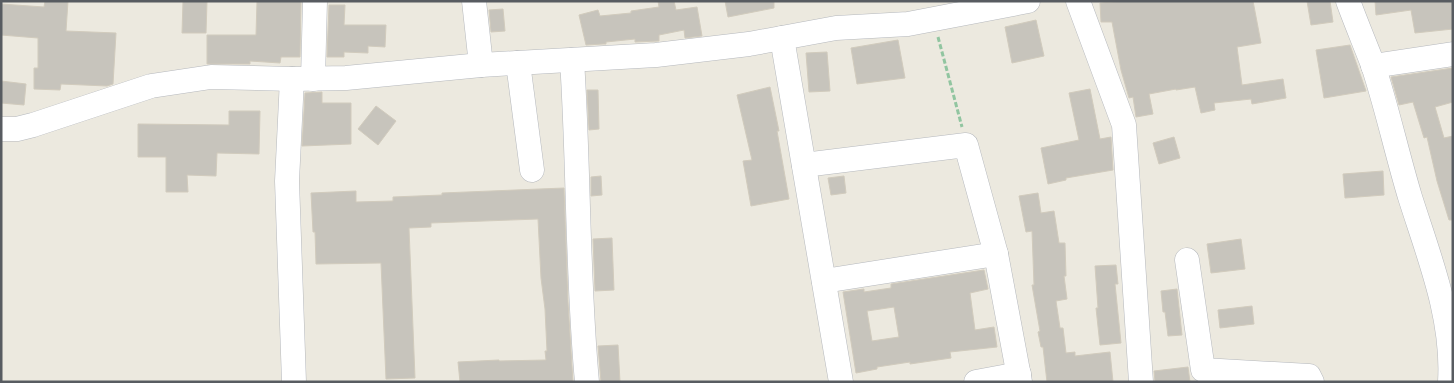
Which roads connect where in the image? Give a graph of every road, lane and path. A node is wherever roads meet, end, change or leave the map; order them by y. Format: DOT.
graph roads {
  1 [pos="315,1"];
  2 [pos="474,1"];
  3 [pos="1028,1"];
  4 [pos="1078,1"];
  5 [pos="1348,1"];
  6 [pos="934,19"];
  7 [pos="782,38"];
  8 [pos="1453,54"];
  9 [pos="572,60"];
  10 [pos="518,63"];
  11 [pos="481,65"];
  12 [pos="1373,66"];
  13 [pos="302,79"];
  14 [pos="1,129"];
  15 [pos="966,145"];
  16 [pos="804,165"];
  17 [pos="532,170"];
  18 [pos="996,254"];
  19 [pos="1187,260"];
  20 [pos="824,281"];
  21 [pos="1019,378"];
  22 [pos="294,382"];
  23 [pos="587,382"];
  24 [pos="841,382"];
  25 [pos="976,382"];
  26 [pos="1141,382"];
  27 [pos="1312,382"];
  28 [pos="1450,382"];
  1 -- 13 [label="street"];
  2 -- 11 [label="street"];
  3 -- 6 [label="street"];
  4 -- 26 [label="street"];
  5 -- 12 [label="street"];
  6 -- 7 [label="street"];
  6 -- 15 [label="path"];
  7 -- 9 [label="street"];
  7 -- 16 [label="street"];
  8 -- 12 [label="street"];
  9 -- 10 [label="street"];
  9 -- 23 [label="street"];
  10 -- 11 [label="street"];
  10 -- 17 [label="street"];
  11 -- 13 [label="street"];
  12 -- 28 [label="street"];
  13 -- 14 [label="street"];
  13 -- 22 [label="street"];
  15 -- 16 [label="street"];
  15 -- 18 [label="street"];
  16 -- 20 [label="street"];
  18 -- 20 [label="street"];
  18 -- 21 [label="street"];
  19 -- 27 [label="street"];
  20 -- 24 [label="street"];
  21 -- 25 [label="street"];
}
